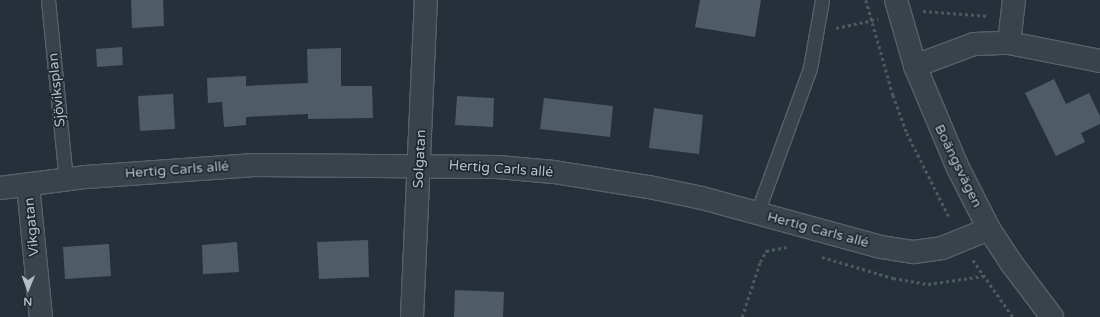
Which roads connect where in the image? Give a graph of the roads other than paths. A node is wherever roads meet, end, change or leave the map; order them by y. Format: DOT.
graph roads {
  1 [pos="48,0"];
  2 [pos="426,0"];
  3 [pos="822,0"];
  4 [pos="896,0"];
  5 [pos="1014,0"];
  6 [pos="1009,43"];
  7 [pos="1100,61"];
  8 [pos="915,66"];
  9 [pos="420,165"];
  10 [pos="66,180"];
  11 [pos="28,185"];
  12 [pos="0,188"];
  13 [pos="757,213"];
  14 [pos="989,229"];
  15 [pos="41,317"];
  16 [pos="412,317"];
  17 [pos="1052,317"];
  1 -- 10 [label="lane, Sjöviksplan"];
  2 -- 9 [label="street, Solgatan"];
  3 -- 13 [label="lane"];
  4 -- 8 [label="street, Boängsvägen"];
  5 -- 6 [label="street"];
  6 -- 7 [label="street"];
  6 -- 8 [label="street"];
  8 -- 14 [label="street, Boängsvägen"];
  9 -- 10 [label="street, Hertig Carls allé"];
  9 -- 13 [label="street, Hertig Carls allé"];
  9 -- 16 [label="street, Solgatan"];
  10 -- 11 [label="street, Hertig Carls allé"];
  11 -- 12 [label="street, Hertig Carls allé"];
  11 -- 15 [label="street, Vikgatan"];
  13 -- 14 [label="street, Hertig Carls allé"];
  14 -- 17 [label="street, Boängsvägen"];
}
